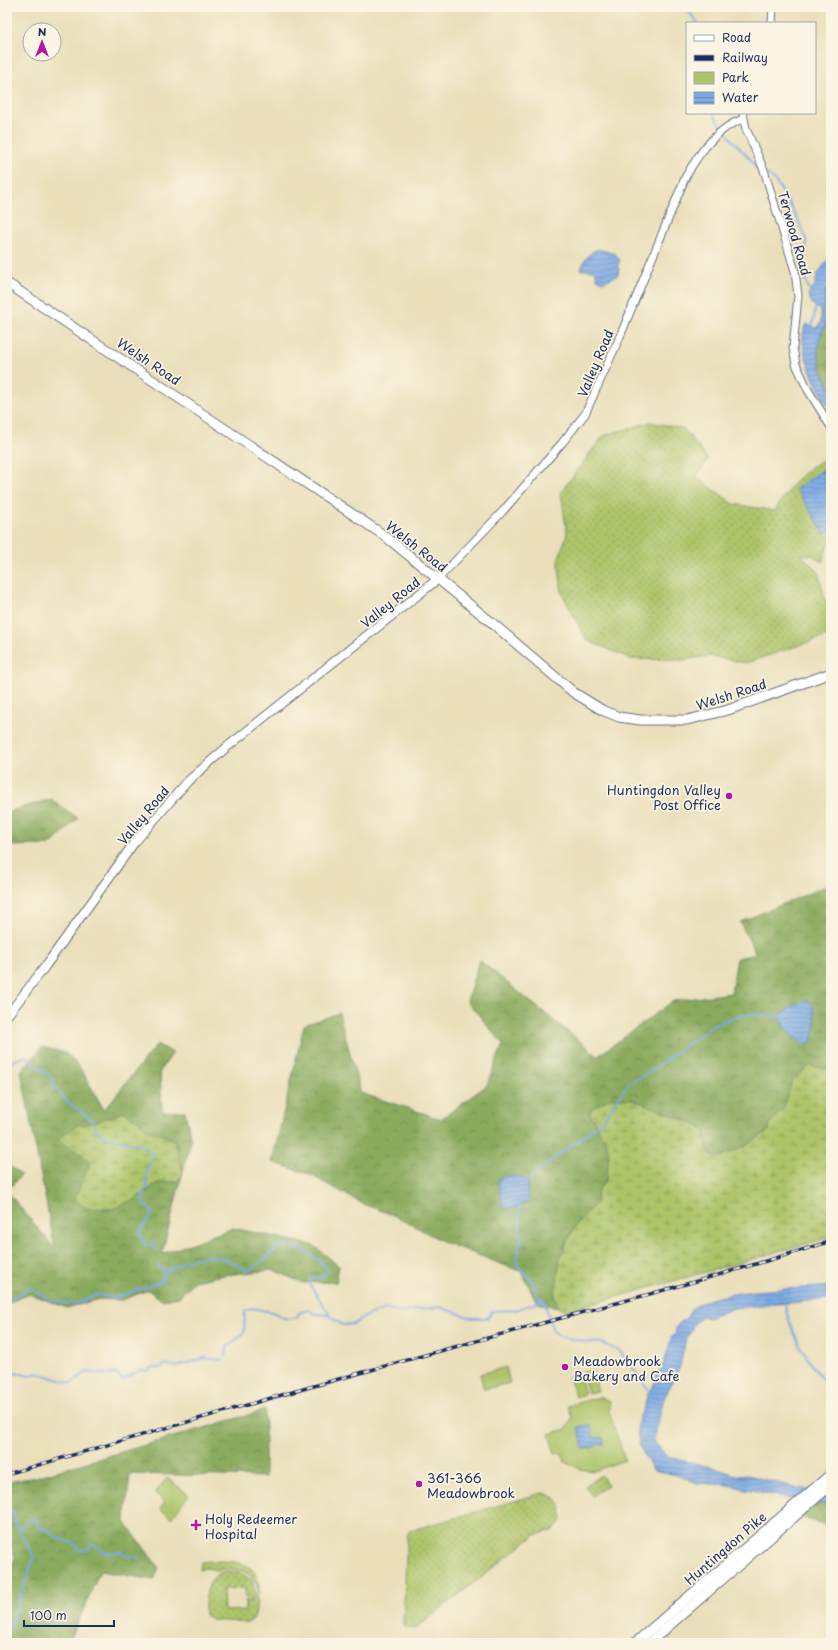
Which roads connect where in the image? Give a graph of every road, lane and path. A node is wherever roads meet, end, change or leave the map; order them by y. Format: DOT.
graph roads {
  1 [pos="773,7"];
  2 [pos="772,22"];
  3 [pos="743,116"];
  4 [pos="7,283"];
  5 [pos="831,427"];
  6 [pos="438,579"];
  7 [pos="831,673"];
  8 [pos="7,1016"];
  9 [pos="831,1474"];
  10 [pos="831,1484"];
  11 [pos="656,1641"];
  12 [pos="635,1643"];
  1 -- 2 [label="street"];
  3 -- 5 [label="street, Terwood Road"];
  3 -- 6 [label="street, Valley Road"];
  4 -- 6 [label="main road, Welsh Road"];
  6 -- 7 [label="main road, Welsh Road"];
  6 -- 8 [label="main road, Valley Road"];
  9 -- 12 [label="main road, Huntingdon Pike"];
  10 -- 11 [label="main road, Huntingdon Pike"];
}
